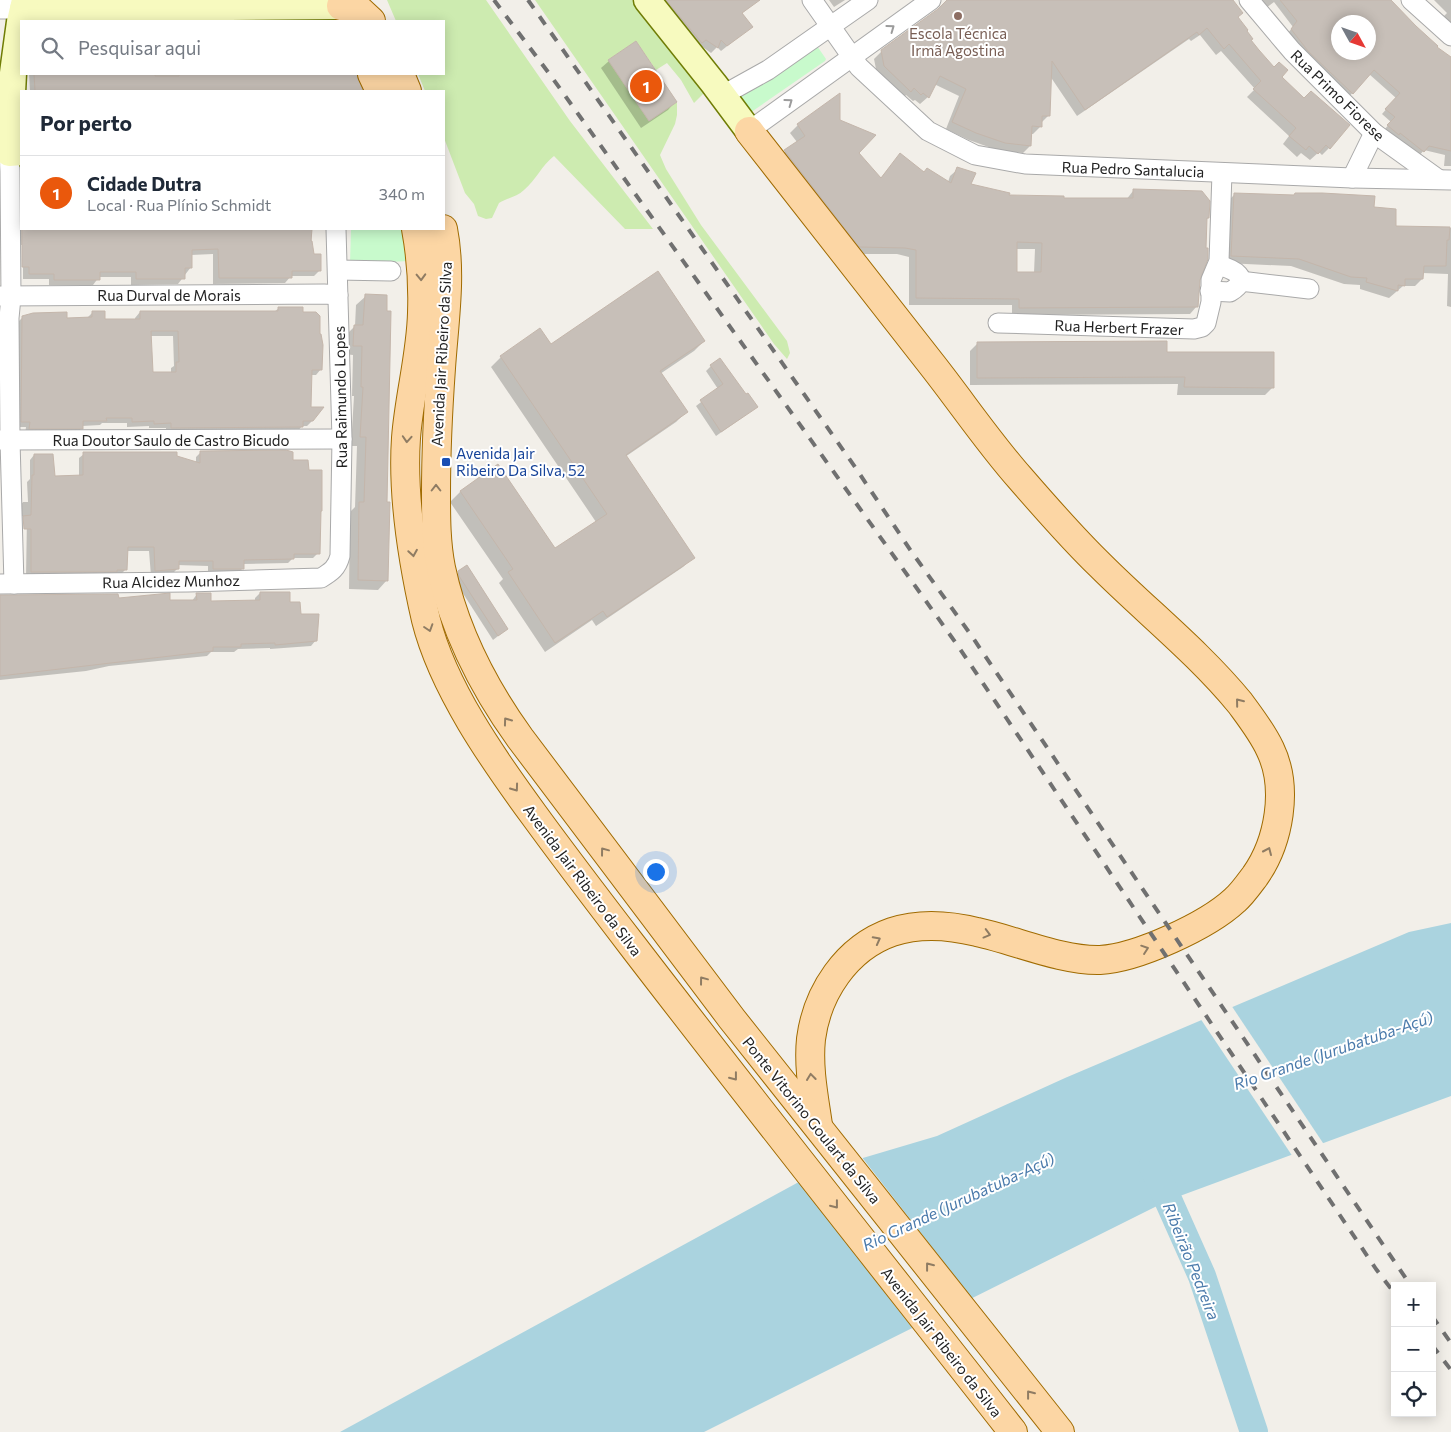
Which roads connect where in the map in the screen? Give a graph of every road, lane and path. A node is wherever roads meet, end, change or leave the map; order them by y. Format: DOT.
graph roads {
  1 [pos="368,0"];
  2 [pos="646,0"];
  3 [pos="812,0"];
  4 [pos="868,0"];
  5 [pos="931,0"];
  6 [pos="1249,0"];
  7 [pos="1411,0"];
  8 [pos="16,6"];
  9 [pos="342,9"];
  10 [pos="370,20"];
  11 [pos="378,20"];
  12 [pos="829,26"];
  13 [pos="1451,36"];
  14 [pos="851,57"];
  15 [pos="372,75"];
  16 [pos="400,75"];
  17 [pos="380,90"];
  18 [pos="407,90"];
  19 [pos="723,95"];
  20 [pos="749,131"];
  21 [pos="1374,133"];
  22 [pos="10,153"];
  23 [pos="1222,173"];
  24 [pos="1352,178"];
  25 [pos="1444,180"];
  26 [pos="336,230"];
  27 [pos="416,230"];
  28 [pos="444,230"];
  29 [pos="1218,265"];
  30 [pos="338,270"];
  31 [pos="391,271"];
  32 [pos="1240,281"];
  33 [pos="1309,289"];
  34 [pos="1210,291"];
  35 [pos="338,295"];
  36 [pos="6,296"];
  37 [pos="998,323"];
  38 [pos="5,440"];
  39 [pos="342,440"];
  40 [pos="337,565"];
  41 [pos="419,580"];
  42 [pos="7,584"];
  43 [pos="448,596"];
  44 [pos="732,1019"];
  45 [pos="818,1126"];
  46 [pos="1013,1432"];
  47 [pos="1060,1432"];
  1 -- 11 [label="main road"];
  2 -- 19 [label="street"];
  3 -- 12 [label="street, Rua Pedro Santalucia"];
  4 -- 12 [label="street"];
  14 -- 5 [label="street, one-way"];
  6 -- 21 [label="street, Rua Primo Fiorese"];
  7 -- 13 [label="street"];
  8 -- 9 [label="street"];
  8 -- 22 [label="street"];
  9 -- 10 [label="main road"];
  12 -- 14 [label="street, Rua Pedro Santalucia"];
  12 -- 19 [label="street"];
  20 -- 14 [label="street, one-way"];
  14 -- 23 [label="street, Rua Pedro Santalucia"];
  15 -- 17 [label="main road"];
  16 -- 18 [label="main road"];
  19 -- 20 [label="street"];
  45 -- 20 [label="main road, one-way"];
  21 -- 24 [label="street"];
  21 -- 25 [label="street, Rua Primo Fiorese"];
  22 -- 36 [label="street"];
  23 -- 24 [label="street, Rua Pedro Santalucia"];
  23 -- 29 [label="street, Rua Herbert Frazer"];
  24 -- 25 [label="street, Rua Pedro Santalucia"];
  26 -- 30 [label="street, Rua Raimundo Lopes"];
  27 -- 41 [label="main road, Avenida Jair Ribeiro da Silva, one-way"];
  43 -- 28 [label="main road, Avenida Jair Ribeiro da Silva, one-way"];
  29 -- 32 [label="street"];
  29 -- 34 [label="street, Rua Herbert Frazer"];
  30 -- 31 [label="street"];
  30 -- 35 [label="street, Rua Raimundo Lopes"];
  32 -- 33 [label="street"];
  32 -- 34 [label="street"];
  34 -- 37 [label="street, Rua Herbert Frazer"];
  35 -- 36 [label="street, Rua Durval de Morais"];
  35 -- 39 [label="street, Rua Raimundo Lopes"];
  36 -- 38 [label="street"];
  38 -- 39 [label="street, Rua Doutor Saulo de Castro Bicudo"];
  38 -- 42 [label="street"];
  39 -- 40 [label="street, Rua Raimundo Lopes"];
  40 -- 42 [label="street, Rua Alcidez Munhoz"];
  41 -- 43 [label="main road"];
  41 -- 46 [label="main road, Avenida Jair Ribeiro da Silva, one-way"];
  44 -- 43 [label="main road, Avenida Jair Ribeiro da Silva, one-way"];
  44 -- 45 [label="main road, Ponte Vitorino Goulart da Silva"];
  47 -- 45 [label="main road, Ponte Vitorino Goulart da Silva, one-way"];
}
